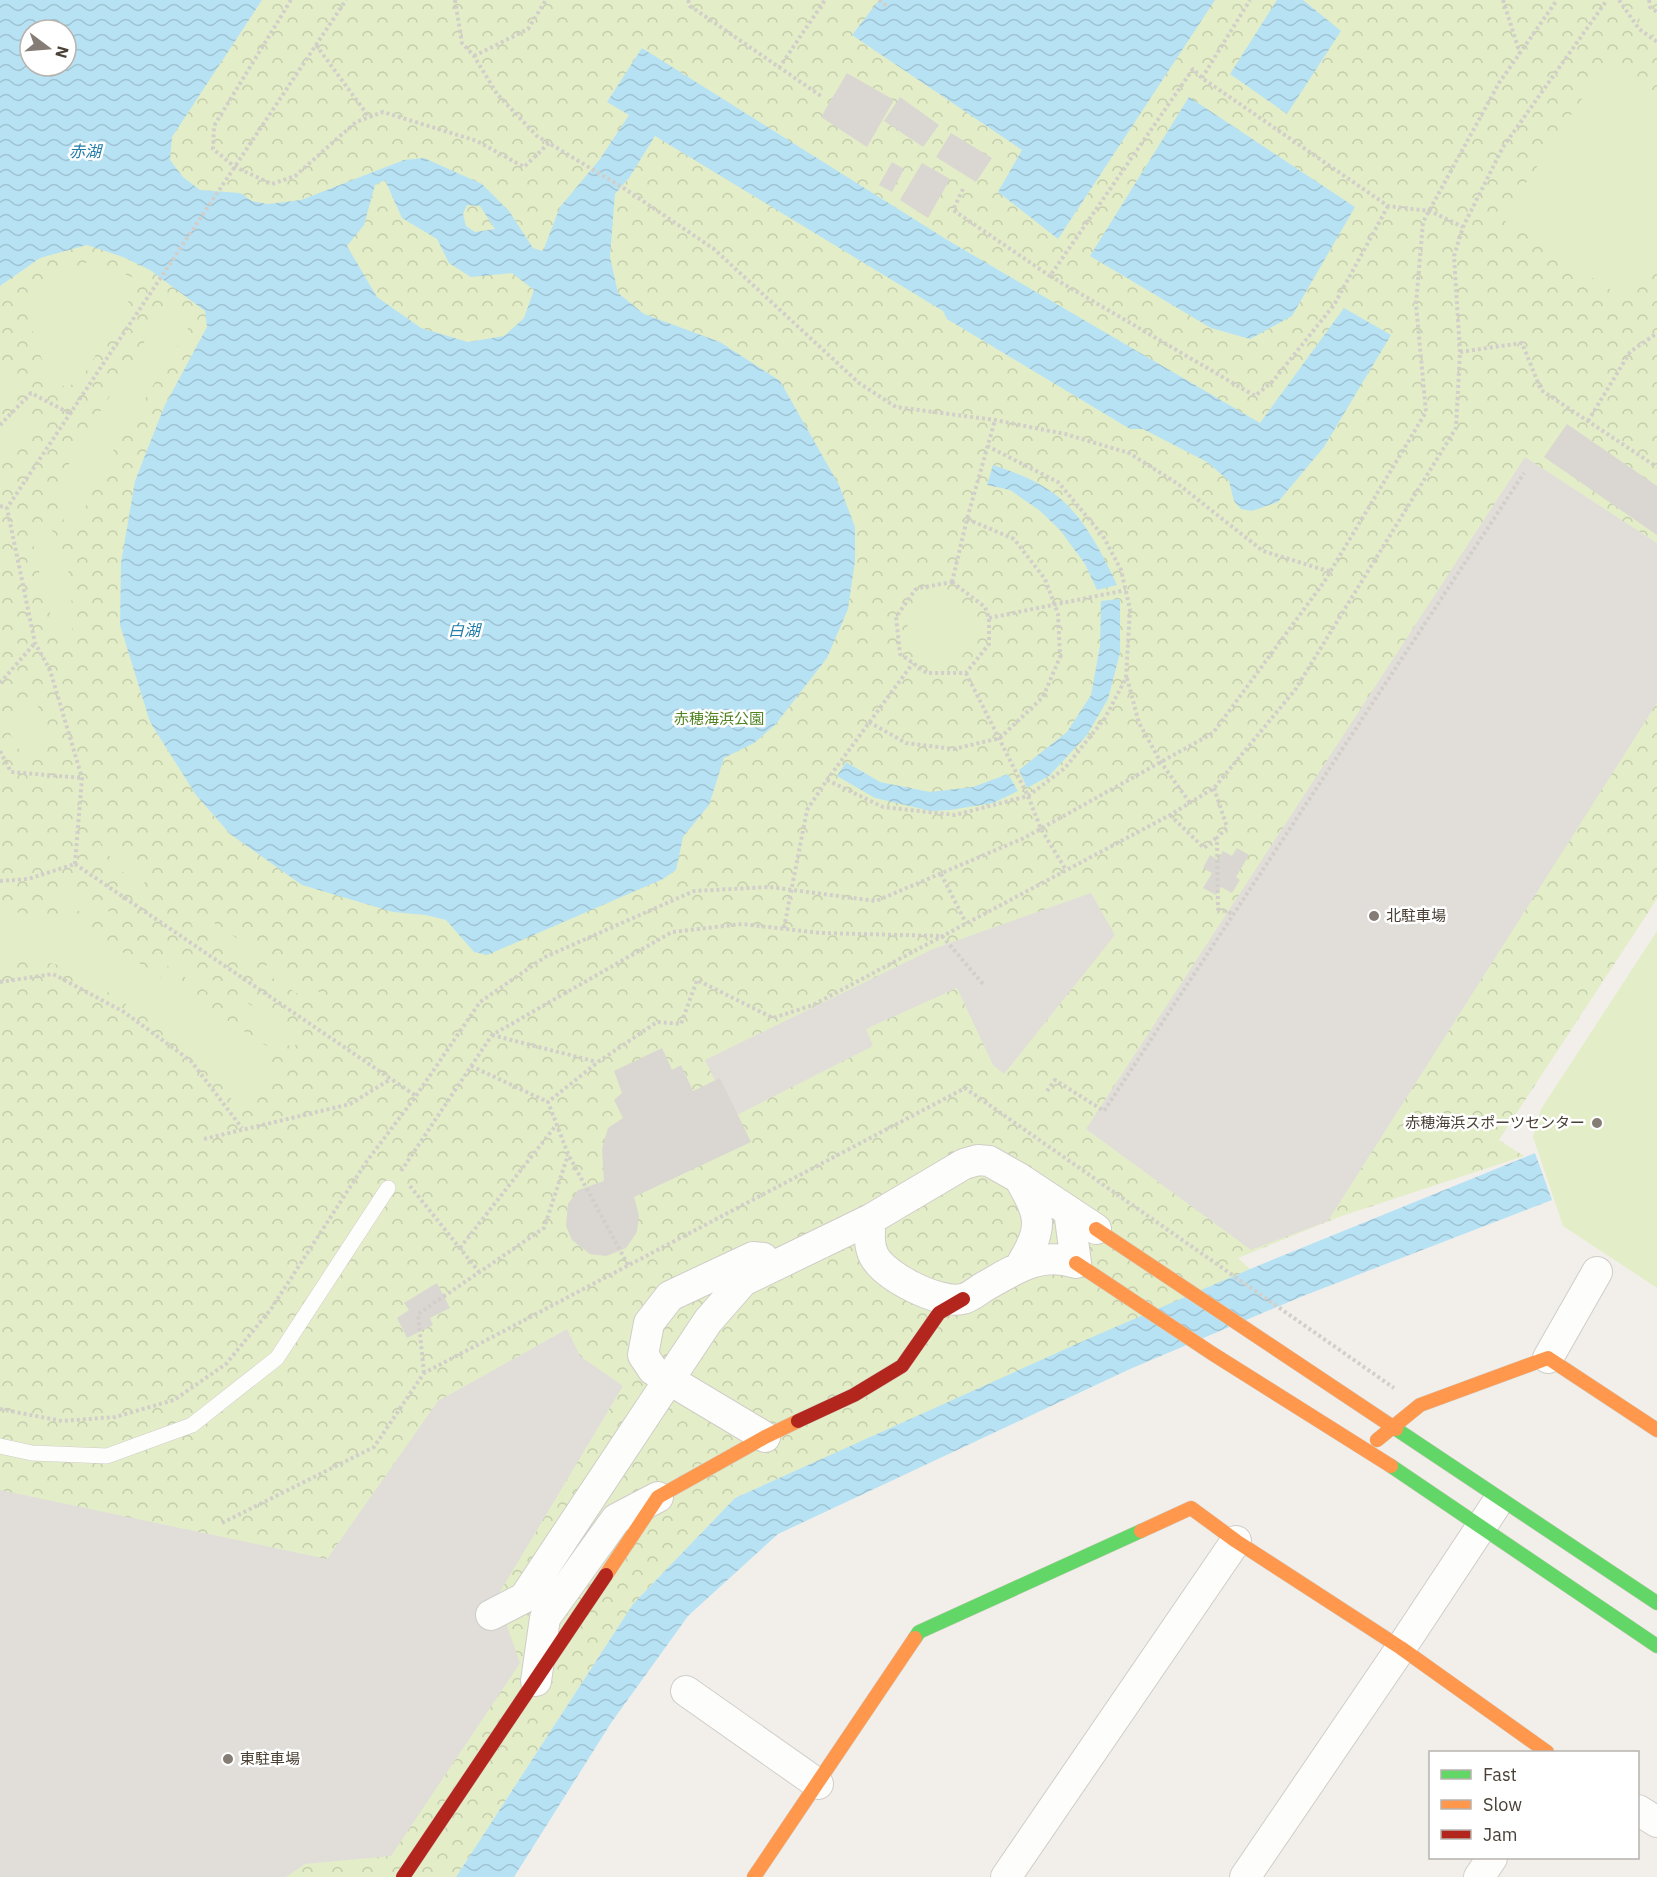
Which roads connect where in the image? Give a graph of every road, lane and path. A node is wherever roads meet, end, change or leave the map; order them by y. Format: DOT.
graph roads {
  1 [pos="291,0"];
  2 [pos="346,0"];
  3 [pos="455,0"];
  4 [pos="546,0"];
  5 [pos="688,0"];
  6 [pos="825,0"];
  7 [pos="879,0"];
  8 [pos="1250,0"];
  9 [pos="1503,0"];
  10 [pos="1557,0"];
  11 [pos="1606,0"];
  12 [pos="1619,0"];
  13 [pos="1649,0"];
  14 [pos="888,7"];
  15 [pos="1657,12"];
  16 [pos="1657,42"];
  17 [pos="316,45"];
  18 [pos="1520,55"];
  19 [pos="474,56"];
  20 [pos="779,68"];
  21 [pos="1202,78"];
  22 [pos="820,96"];
  23 [pos="369,117"];
  24 [pos="549,143"];
  25 [pos="235,167"];
  26 [pos="963,189"];
  27 [pos="1388,206"];
  28 [pos="1430,211"];
  29 [pos="1463,227"];
  30 [pos="1050,276"];
  31 [pos="1657,333"];
  32 [pos="1460,352"];
  33 [pos="71,414"];
  34 [pos="994,420"];
  35 [pos="1588,421"];
  36 [pos="0,424"];
  37 [pos="987,446"];
  38 [pos="1657,467"];
  39 [pos="1524,473"];
  40 [pos="0,506"];
  41 [pos="7,508"];
  42 [pos="967,519"];
  43 [pos="1331,572"];
  44 [pos="952,582"];
  45 [pos="1126,590"];
  46 [pos="1054,603"];
  47 [pos="989,618"];
  48 [pos="35,643"];
  49 [pos="913,663"];
  50 [pos="966,673"];
  51 [pos="1126,678"];
  52 [pos="0,683"];
  53 [pos="869,722"];
  54 [pos="1000,738"];
  55 [pos="0,751"];
  56 [pos="1160,761"];
  57 [pos="82,778"];
  58 [pos="827,780"];
  59 [pos="1214,788"];
  60 [pos="1028,796"];
  61 [pos="1190,803"];
  62 [pos="1170,815"];
  63 [pos="1041,829"];
  64 [pos="1217,838"];
  65 [pos="75,864"];
  66 [pos="1066,870"];
  67 [pos="941,874"];
  68 [pos="0,881"];
  69 [pos="790,890"];
  70 [pos="1234,914"];
  71 [pos="966,923"];
  72 [pos="784,928"];
  73 [pos="942,936"];
  74 [pos="0,982"];
  75 [pos="982,984"];
  76 [pos="492,1035"];
  77 [pos="598,1062"];
  78 [pos="471,1066"];
  79 [pos="391,1079"];
  80 [pos="1047,1091"];
  81 [pos="416,1096"];
  82 [pos="548,1102"];
  83 [pos="556,1124"];
  84 [pos="242,1128"];
  85 [pos="204,1139"];
  86 [pos="568,1154"];
  87 [pos="400,1173"];
  88 [pos="1019,1178"];
  89 [pos="388,1188"];
  90 [pos="1069,1211"];
  91 [pos="871,1220"];
  92 [pos="1096,1229"];
  93 [pos="460,1248"];
  94 [pos="792,1259"];
  95 [pos="1076,1263"];
  96 [pos="628,1265"];
  97 [pos="1019,1268"];
  98 [pos="1226,1270"];
  99 [pos="479,1272"];
  100 [pos="1597,1272"];
  101 [pos="963,1299"];
  102 [pos="1548,1358"];
  103 [pos="424,1373"];
  104 [pos="670,1381"];
  105 [pos="1420,1405"];
  106 [pos="0,1408"];
  107 [pos="1393,1425"];
  108 [pos="1657,1430"];
  109 [pos="765,1437"];
  110 [pos="0,1446"];
  111 [pos="1367,1450"];
  112 [pos="658,1497"];
  113 [pos="1501,1498"];
  114 [pos="1479,1527"];
  115 [pos="1236,1541"];
  116 [pos="1657,1603"];
  117 [pos="491,1615"];
  118 [pos="1657,1646"];
  119 [pos="1401,1648"];
  120 [pos="536,1681"];
  121 [pos="686,1691"];
  122 [pos="1545,1751"];
  123 [pos="818,1784"];
  124 [pos="1639,1811"];
  125 [pos="1657,1822"];
  126 [pos="1491,1859"];
  127 [pos="403,1877"];
  128 [pos="754,1877"];
  129 [pos="1006,1877"];
  130 [pos="1245,1877"];
  131 [pos="1479,1877"];
  1 -- 25 [label="path"];
  2 -- 17 [label="path"];
  3 -- 19 [label="path"];
  4 -- 19 [label="path"];
  5 -- 20 [label="path"];
  6 -- 20 [label="path"];
  7 -- 14 [label="path"];
  8 -- 21 [label="path"];
  9 -- 18 [label="path"];
  10 -- 18 [label="path"];
  11 -- 29 [label="path"];
  12 -- 16 [label="path"];
  13 -- 15 [label="path"];
  17 -- 23 [label="path"];
  17 -- 25 [label="path"];
  18 -- 28 [label="path"];
  19 -- 24 [label="path"];
  20 -- 22 [label="path"];
  21 -- 27 [label="path"];
  21 -- 30 [label="path"];
  23 -- 24 [label="path"];
  23 -- 25 [label="path"];
  24 -- 34 [label="path"];
  25 -- 33 [label="path"];
  26 -- 30 [label="path"];
  27 -- 28 [label="path"];
  27 -- 30 [label="path"];
  28 -- 29 [label="path"];
  28 -- 43 [label="path"];
  29 -- 32 [label="path"];
  31 -- 35 [label="path"];
  32 -- 35 [label="path"];
  32 -- 59 [label="path"];
  33 -- 36 [label="path"];
  33 -- 41 [label="path"];
  34 -- 37 [label="path"];
  34 -- 43 [label="path"];
  35 -- 38 [label="path"];
  37 -- 42 [label="path"];
  37 -- 45 [label="path"];
  39 -- 70 [label="path"];
  40 -- 41 [label="path"];
  41 -- 48 [label="path"];
  42 -- 44 [label="path"];
  42 -- 46 [label="path"];
  43 -- 56 [label="path"];
  44 -- 47 [label="path"];
  44 -- 49 [label="path"];
  45 -- 46 [label="path"];
  45 -- 51 [label="path"];
  46 -- 47 [label="path"];
  46 -- 54 [label="path"];
  47 -- 50 [label="path"];
  48 -- 52 [label="path"];
  48 -- 57 [label="path"];
  49 -- 50 [label="path"];
  49 -- 53 [label="path"];
  50 -- 54 [label="path"];
  51 -- 56 [label="path"];
  51 -- 60 [label="path"];
  53 -- 54 [label="path"];
  53 -- 58 [label="path"];
  54 -- 60 [label="path"];
  55 -- 57 [label="path"];
  56 -- 61 [label="path"];
  56 -- 63 [label="path"];
  57 -- 65 [label="path"];
  58 -- 60 [label="path"];
  58 -- 69 [label="path"];
  59 -- 61 [label="path"];
  59 -- 64 [label="path"];
  60 -- 63 [label="path"];
  61 -- 62 [label="path"];
  62 -- 64 [label="path"];
  62 -- 66 [label="path"];
  63 -- 66 [label="path"];
  63 -- 67 [label="path"];
  64 -- 70 [label="path"];
  65 -- 68 [label="path"];
  65 -- 79 [label="path"];
  66 -- 71 [label="path"];
  67 -- 69 [label="path"];
  67 -- 71 [label="path"];
  69 -- 72 [label="path"];
  69 -- 81 [label="path"];
  70 -- 80 [label="path"];
  71 -- 73 [label="path"];
  72 -- 73 [label="path"];
  72 -- 76 [label="path"];
  73 -- 75 [label="path"];
  73 -- 77 [label="path"];
  74 -- 84 [label="path"];
  76 -- 77 [label="path"];
  76 -- 78 [label="path"];
  77 -- 82 [label="path"];
  78 -- 82 [label="path"];
  78 -- 87 [label="path"];
  79 -- 81 [label="path"];
  79 -- 84 [label="path"];
  81 -- 106 [label="path"];
  82 -- 83 [label="path"];
  83 -- 86 [label="path"];
  83 -- 93 [label="path"];
  84 -- 85 [label="path"];
  86 -- 96 [label="path"];
  86 -- 99 [label="path"];
  87 -- 89 [label="path"];
  87 -- 93 [label="path"];
  88 -- 90 [label="street"];
  88 -- 91 [label="street"];
  88 -- 97 [label="street"];
  89 -- 110 [label="lane"];
  90 -- 92 [label="street"];
  90 -- 95 [label="street"];
  91 -- 94 [label="street"];
  91 -- 101 [label="street"];
  92 -- 107 [label="street"];
  93 -- 99 [label="path"];
  94 -- 104 [label="street"];
  94 -- 104 [label="street"];
  95 -- 97 [label="street"];
  95 -- 111 [label="street"];
  97 -- 101 [label="street"];
  98 -- 105 [label="path"];
  99 -- 103 [label="path"];
  100 -- 102 [label="street"];
  101 -- 109 [label="street"];
  102 -- 105 [label="street"];
  102 -- 108 [label="street"];
  104 -- 109 [label="street"];
  104 -- 117 [label="street"];
  105 -- 107 [label="street"];
  107 -- 111 [label="street"];
  107 -- 113 [label="street"];
  109 -- 112 [label="street"];
  111 -- 114 [label="street"];
  112 -- 120 [label="street"];
  113 -- 114 [label="street"];
  113 -- 116 [label="street"];
  114 -- 118 [label="street"];
  114 -- 119 [label="street"];
  115 -- 119 [label="street"];
  115 -- 123 [label="street"];
  115 -- 129 [label="street"];
  119 -- 122 [label="street"];
  119 -- 130 [label="street"];
  120 -- 127 [label="street"];
  121 -- 123 [label="street"];
  123 -- 128 [label="street"];
  124 -- 125 [label="street"];
  126 -- 131 [label="street"];
}
